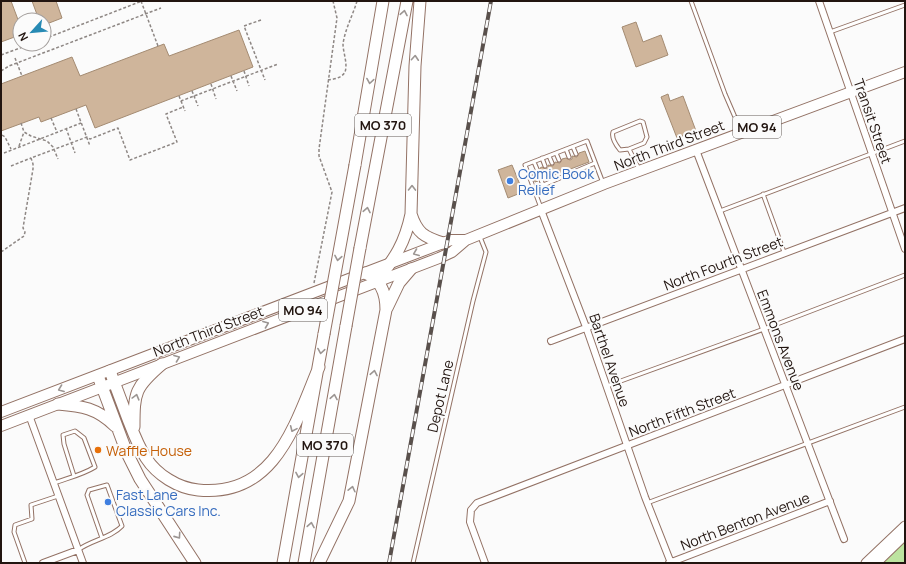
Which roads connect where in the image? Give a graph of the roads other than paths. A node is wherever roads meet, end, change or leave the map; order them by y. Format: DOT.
graph roads {
  1 [pos="383,1"];
  2 [pos="407,1"];
  3 [pos="420,1"];
  4 [pos="691,1"];
  5 [pos="819,1"];
  6 [pos="905,5"];
  7 [pos="830,32"];
  8 [pos="905,72"];
  9 [pos="851,92"];
  10 [pos="742,132"];
  11 [pos="905,140"];
  12 [pos="573,147"];
  13 [pos="566,149"];
  14 [pos="629,149"];
  15 [pos="696,150"];
  16 [pos="556,153"];
  17 [pos="871,153"];
  18 [pos="576,154"];
  19 [pos="549,156"];
  20 [pos="568,157"];
  21 [pos="542,158"];
  22 [pos="559,160"];
  23 [pos="534,162"];
  24 [pos="552,163"];
  25 [pos="595,163"];
  26 [pos="580,165"];
  27 [pos="545,166"];
  28 [pos="573,168"];
  29 [pos="537,169"];
  30 [pos="582,169"];
  31 [pos="564,171"];
  32 [pos="639,171"];
  33 [pos="574,172"];
  34 [pos="556,174"];
  35 [pos="549,176"];
  36 [pos="566,176"];
  37 [pos="558,179"];
  38 [pos="541,180"];
  39 [pos="551,182"];
  40 [pos="604,184"];
  41 [pos="543,185"];
  42 [pos="534,189"];
  43 [pos="763,194"];
  44 [pos="905,208"];
  45 [pos="542,210"];
  46 [pos="719,211"];
  47 [pos="892,213"];
  48 [pos="411,214"];
  49 [pos="480,235"];
  50 [pos="466,240"];
  51 [pos="442,243"];
  52 [pos="905,249"];
  53 [pos="784,252"];
  54 [pos="390,264"];
  55 [pos="412,269"];
  56 [pos="741,269"];
  57 [pos="365,273"];
  58 [pos="905,275"];
  59 [pos="377,281"];
  60 [pos="386,310"];
  61 [pos="586,327"];
  62 [pos="764,329"];
  63 [pos="905,339"];
  64 [pos="550,341"];
  65 [pos="162,364"];
  66 [pos="319,367"];
  67 [pos="110,371"];
  68 [pos="98,376"];
  69 [pos="114,382"];
  70 [pos="786,385"];
  71 [pos="606,386"];
  72 [pos="102,387"];
  73 [pos="58,404"];
  74 [pos="905,407"];
  75 [pos="1,412"];
  76 [pos="29,415"];
  77 [pos="1,426"];
  78 [pos="118,429"];
  79 [pos="135,436"];
  80 [pos="808,443"];
  81 [pos="627,446"];
  82 [pos="74,476"];
  83 [pos="54,483"];
  84 [pos="58,496"];
  85 [pos="830,501"];
  86 [pos="647,504"];
  87 [pos="905,526"];
  88 [pos="905,535"];
  89 [pos="102,538"];
  90 [pos="844,539"];
  91 [pos="78,550"];
  92 [pos="24,563"];
  93 [pos="43,563"];
  94 [pos="83,563"];
  95 [pos="195,563"];
  96 [pos="283,563"];
  97 [pos="304,563"];
  98 [pos="319,563"];
  99 [pos="413,563"];
  100 [pos="485,563"];
  101 [pos="670,563"];
  102 [pos="866,563"];
  103 [pos="876,563"];
  1 -- 66 [label="highway, MO 370, one-way, bridge"];
  97 -- 2 [label="highway, MO 370, one-way, bridge"];
  48 -- 3 [label="highway, one-way"];
  4 -- 10 [label="lane"];
  5 -- 7 [label="street, Transit Street"];
  6 -- 7 [label="lane"];
  7 -- 9 [label="street, Transit Street"];
  8 -- 9 [label="main road, North Third Street / MO 94"];
  9 -- 10 [label="main road, North Third Street / MO 94"];
  9 -- 17 [label="street, Transit Street"];
  10 -- 15 [label="main road, North Third Street / MO 94"];
  11 -- 17 [label="lane"];
  12 -- 13 [label="lane"];
  12 -- 18 [label="lane"];
  12 -- 25 [label="lane"];
  13 -- 16 [label="lane"];
  13 -- 20 [label="lane"];
  14 -- 14 [label="lane"];
  14 -- 32 [label="lane"];
  15 -- 32 [label="main road, North Third Street / MO 94"];
  15 -- 46 [label="street, Emmons Avenue"];
  16 -- 19 [label="lane"];
  16 -- 22 [label="lane"];
  17 -- 43 [label="lane"];
  17 -- 47 [label="street, Transit Street"];
  19 -- 21 [label="lane"];
  19 -- 24 [label="lane"];
  21 -- 23 [label="lane"];
  21 -- 27 [label="lane"];
  23 -- 29 [label="lane"];
  23 -- 42 [label="lane"];
  25 -- 30 [label="lane"];
  25 -- 40 [label="lane"];
  26 -- 30 [label="lane"];
  28 -- 33 [label="lane"];
  30 -- 33 [label="lane"];
  31 -- 36 [label="lane"];
  32 -- 40 [label="main road, North Third Street / MO 94"];
  33 -- 36 [label="lane"];
  34 -- 37 [label="lane"];
  35 -- 39 [label="lane"];
  36 -- 37 [label="lane"];
  37 -- 39 [label="lane"];
  38 -- 41 [label="lane"];
  39 -- 41 [label="lane"];
  40 -- 45 [label="main road, North Third Street / MO 94"];
  41 -- 42 [label="lane"];
  42 -- 45 [label="lane"];
  43 -- 46 [label="lane"];
  43 -- 53 [label="lane"];
  44 -- 47 [label="street, North Fourth Street"];
  45 -- 49 [label="main road, North Third Street / MO 94"];
  45 -- 61 [label="street, Barthel Avenue"];
  46 -- 56 [label="street, Emmons Avenue"];
  47 -- 52 [label="street, Transit Street"];
  47 -- 53 [label="street, North Fourth Street"];
  48 -- 51 [label="highway"];
  48 -- 54 [label="highway"];
  49 -- 50 [label="main road, North Third Street / MO 94"];
  49 -- 99 [label="lane, Depot Lane"];
  50 -- 51 [label="main road, North Third Street / MO 94"];
  50 -- 55 [label="main road, North Third Street / MO 94"];
  51 -- 54 [label="main road, North Third Street / MO 94, one-way"];
  53 -- 56 [label="street, North Fourth Street"];
  54 -- 57 [label="main road, North Third Street / MO 94"];
  54 -- 59 [label="highway"];
  55 -- 59 [label="main road, North Third Street / MO 94"];
  55 -- 60 [label="highway"];
  56 -- 61 [label="street, North Fourth Street"];
  56 -- 62 [label="street, Emmons Avenue"];
  57 -- 59 [label="highway"];
  57 -- 67 [label="main road, North Third Street / MO 94"];
  58 -- 62 [label="lane"];
  59 -- 60 [label="highway"];
  65 -- 59 [label="main road, North Third Street / MO 94, one-way"];
  98 -- 60 [label="highway, one-way"];
  61 -- 64 [label="street, North Fourth Street"];
  61 -- 71 [label="street, Barthel Avenue"];
  62 -- 70 [label="street, Emmons Avenue"];
  62 -- 71 [label="lane"];
  63 -- 70 [label="street, North Fifth Street"];
  65 -- 69 [label="main road, North Third Street / MO 94"];
  79 -- 65 [label="highway, one-way"];
  66 -- 79 [label="highway, one-way"];
  66 -- 96 [label="highway, MO 370, one-way"];
  67 -- 68 [label="main road, North Third Street / MO 94"];
  67 -- 69 [label="highway"];
  68 -- 72 [label="highway"];
  68 -- 75 [label="main road, North Third Street / MO 94, one-way"];
  69 -- 72 [label="main road, North Third Street / MO 94"];
  69 -- 79 [label="highway"];
  70 -- 80 [label="street, Emmons Avenue"];
  70 -- 81 [label="street, North Fifth Street"];
  71 -- 81 [label="street, Barthel Avenue"];
  72 -- 73 [label="main road, North Third Street / MO 94"];
  72 -- 78 [label="highway"];
  73 -- 76 [label="main road, North Third Street / MO 94"];
  73 -- 78 [label="highway"];
  74 -- 80 [label="lane"];
  76 -- 77 [label="main road, North Third Street / MO 94"];
  76 -- 83 [label="street"];
  78 -- 95 [label="highway, one-way"];
  80 -- 85 [label="street, Emmons Avenue"];
  80 -- 86 [label="lane"];
  81 -- 86 [label="street, Barthel Avenue"];
  81 -- 100 [label="street, North Fifth Street"];
  82 -- 82 [label="lane"];
  82 -- 83 [label="lane"];
  83 -- 84 [label="street"];
  84 -- 91 [label="street"];
  84 -- 92 [label="lane"];
  85 -- 90 [label="street, Emmons Avenue"];
  85 -- 101 [label="street, North Benton Avenue"];
  86 -- 101 [label="street, Barthel Avenue"];
  87 -- 102 [label="main road"];
  88 -- 103 [label="main road"];
  89 -- 89 [label="lane"];
  89 -- 91 [label="lane"];
  91 -- 93 [label="street"];
  91 -- 94 [label="street"];
}
